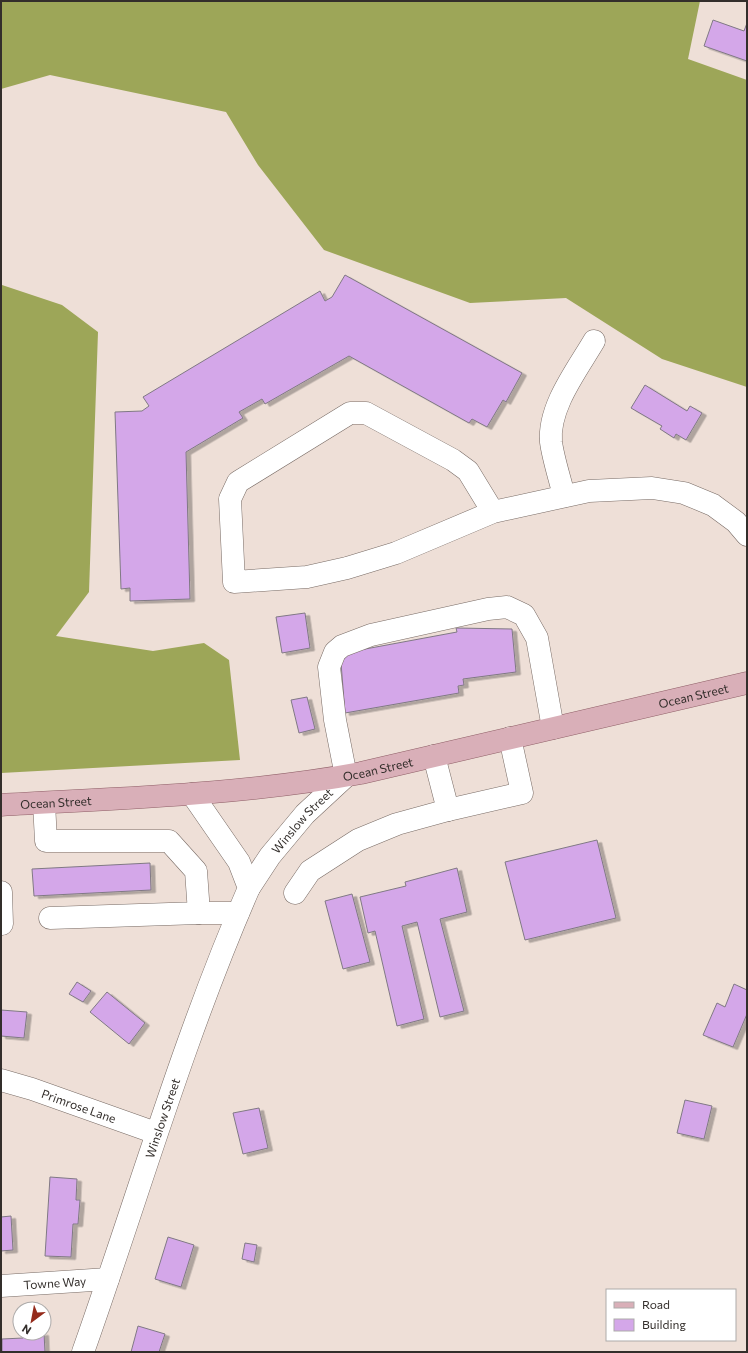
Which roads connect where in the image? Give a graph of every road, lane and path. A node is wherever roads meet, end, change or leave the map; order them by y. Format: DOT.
graph roads {
  1 [pos="594,341"];
  2 [pos="564,496"];
  3 [pos="493,512"];
  4 [pos="747,535"];
  5 [pos="747,683"];
  6 [pos="553,728"];
  7 [pos="510,738"];
  8 [pos="434,756"];
  9 [pos="346,776"];
  10 [pos="192,794"];
  11 [pos="44,803"];
  12 [pos="1,805"];
  13 [pos="448,810"];
  14 [pos="249,888"];
  15 [pos="1,892"];
  16 [pos="294,892"];
  17 [pos="200,913"];
  18 [pos="238,913"];
  19 [pos="50,918"];
  20 [pos="1,924"];
  21 [pos="1,1080"];
  22 [pos="156,1133"];
  23 [pos="108,1279"];
  24 [pos="1,1286"];
  25 [pos="83,1352"];
  1 -- 2 [label="street"];
  2 -- 3 [label="street"];
  2 -- 4 [label="street"];
  3 -- 3 [label="street"];
  5 -- 6 [label="main road, Ocean Street"];
  6 -- 7 [label="main road, Ocean Street"];
  6 -- 9 [label="street"];
  7 -- 8 [label="main road, Ocean Street"];
  7 -- 13 [label="street"];
  8 -- 9 [label="main road, Ocean Street"];
  8 -- 13 [label="street"];
  9 -- 10 [label="main road, Ocean Street"];
  9 -- 14 [label="street, Winslow Street"];
  10 -- 11 [label="main road, Ocean Street"];
  10 -- 14 [label="street"];
  11 -- 12 [label="main road, Ocean Street"];
  11 -- 17 [label="street"];
  13 -- 16 [label="street"];
  14 -- 18 [label="street, Winslow Street"];
  15 -- 20 [label="street"];
  17 -- 18 [label="street"];
  17 -- 19 [label="street"];
  18 -- 22 [label="street, Winslow Street"];
  21 -- 22 [label="street, Primrose Lane"];
  22 -- 23 [label="street, Winslow Street"];
  23 -- 24 [label="street, Towne Way"];
  23 -- 25 [label="street, Winslow Street"];
}
